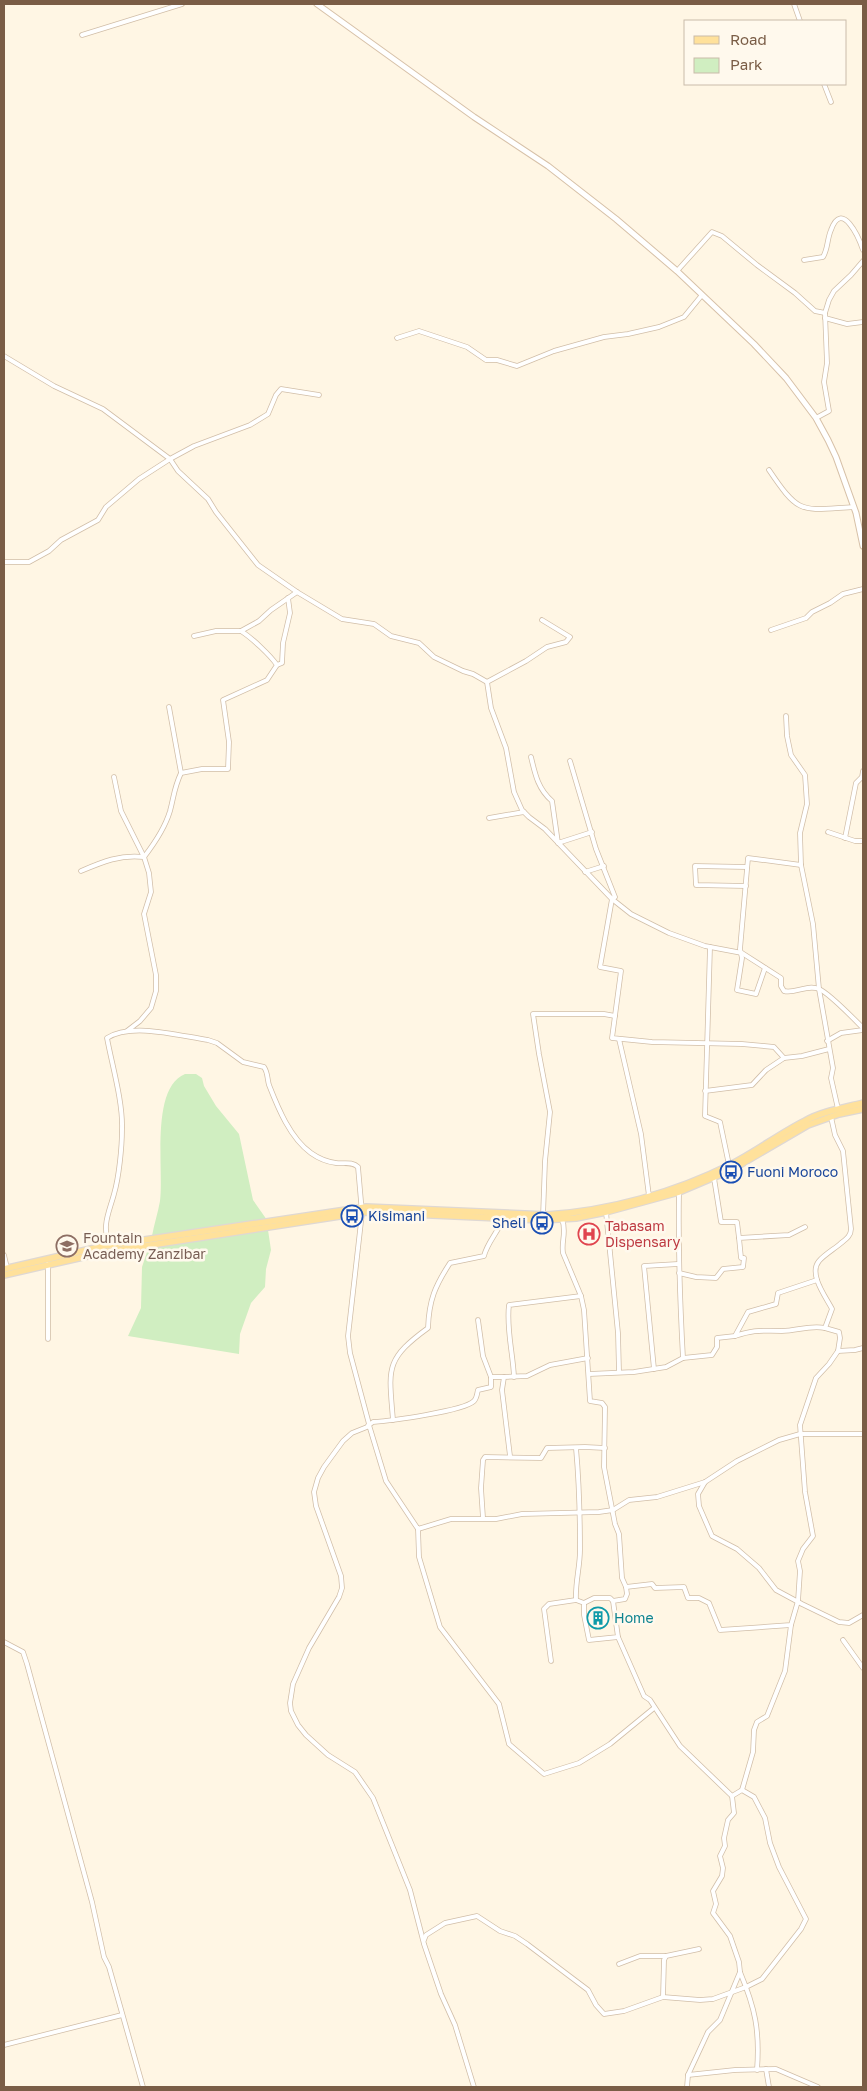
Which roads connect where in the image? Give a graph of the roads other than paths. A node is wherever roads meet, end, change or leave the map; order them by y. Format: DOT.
graph roads {
  1 [pos="182,4"];
  2 [pos="318,4"];
  3 [pos="794,4"];
  4 [pos="800,20"];
  5 [pos="82,35"];
  6 [pos="824,85"];
  7 [pos="831,102"];
  8 [pos="863,250"];
  9 [pos="804,260"];
  10 [pos="863,261"];
  11 [pos="677,271"];
  12 [pos="702,295"];
  13 [pos="825,316"];
  14 [pos="863,322"];
  15 [pos="397,338"];
  16 [pos="4,356"];
  17 [pos="319,395"];
  18 [pos="816,418"];
  19 [pos="170,459"];
  20 [pos="769,470"];
  21 [pos="855,510"];
  22 [pos="863,512"];
  23 [pos="863,546"];
  24 [pos="4,562"];
  25 [pos="863,589"];
  26 [pos="297,592"];
  27 [pos="288,598"];
  28 [pos="542,620"];
  29 [pos="770,630"];
  30 [pos="241,631"];
  31 [pos="194,636"];
  32 [pos="277,665"];
  33 [pos="487,682"];
  34 [pos="169,707"];
  35 [pos="786,716"];
  36 [pos="531,758"];
  37 [pos="570,761"];
  38 [pos="863,771"];
  39 [pos="181,773"];
  40 [pos="114,777"];
  41 [pos="524,812"];
  42 [pos="489,818"];
  43 [pos="592,832"];
  44 [pos="828,832"];
  45 [pos="845,838"];
  46 [pos="863,841"];
  47 [pos="558,843"];
  48 [pos="144,857"];
  49 [pos="801,865"];
  50 [pos="604,866"];
  51 [pos="747,866"];
  52 [pos="81,871"];
  53 [pos="585,872"];
  54 [pos="746,886"];
  55 [pos="612,899"];
  56 [pos="710,948"];
  57 [pos="742,953"];
  58 [pos="765,968"];
  59 [pos="819,989"];
  60 [pos="615,1016"];
  61 [pos="863,1029"];
  62 [pos="127,1031"];
  63 [pos="619,1040"];
  64 [pos="828,1041"];
  65 [pos="706,1044"];
  66 [pos="829,1049"];
  67 [pos="784,1058"];
  68 [pos="706,1091"];
  69 [pos="863,1103"];
  70 [pos="838,1109"];
  71 [pos="863,1109"];
  72 [pos="831,1117"];
  73 [pos="729,1165"];
  74 [pos="714,1178"];
  75 [pos="679,1192"];
  76 [pos="649,1196"];
  77 [pos="362,1210"];
  78 [pos="606,1212"];
  79 [pos="543,1218"];
  80 [pos="503,1219"];
  81 [pos="562,1219"];
  82 [pos="806,1227"];
  83 [pos="739,1238"];
  84 [pos="145,1243"];
  85 [pos="110,1246"];
  86 [pos="4,1255"];
  87 [pos="48,1264"];
  88 [pos="678,1264"];
  89 [pos="6,1269"];
  90 [pos="678,1274"];
  91 [pos="4,1275"];
  92 [pos="817,1280"];
  93 [pos="581,1296"];
  94 [pos="478,1320"];
  95 [pos="825,1328"];
  96 [pos="735,1336"];
  97 [pos="48,1339"];
  98 [pos="863,1348"];
  99 [pos="838,1351"];
  100 [pos="588,1358"];
  101 [pos="683,1358"];
  102 [pos="654,1369"];
  103 [pos="619,1372"];
  104 [pos="589,1374"];
  105 [pos="504,1377"];
  106 [pos="514,1377"];
  107 [pos="491,1378"];
  108 [pos="393,1420"];
  109 [pos="368,1426"];
  110 [pos="800,1434"];
  111 [pos="863,1434"];
  112 [pos="576,1448"];
  113 [pos="605,1448"];
  114 [pos="510,1456"];
  115 [pos="705,1482"];
  116 [pos="613,1510"];
  117 [pos="578,1512"];
  118 [pos="483,1518"];
  119 [pos="418,1529"];
  120 [pos="626,1587"];
  121 [pos="576,1600"];
  122 [pos="612,1601"];
  123 [pos="584,1602"];
  124 [pos="798,1602"];
  125 [pos="863,1615"];
  126 [pos="791,1625"];
  127 [pos="618,1637"];
  128 [pos="843,1640"];
  129 [pos="4,1642"];
  130 [pos="551,1661"];
  131 [pos="863,1668"];
  132 [pos="654,1708"];
  133 [pos="742,1790"];
  134 [pos="732,1796"];
  135 [pos="424,1944"];
  136 [pos="699,1949"];
  137 [pos="666,1956"];
  138 [pos="619,1964"];
  139 [pos="740,1972"];
  140 [pos="746,1987"];
  141 [pos="732,1991"];
  142 [pos="663,1996"];
  143 [pos="122,2015"];
  144 [pos="4,2045"];
  145 [pos="766,2069"];
  146 [pos="757,2070"];
  147 [pos="688,2075"];
  148 [pos="143,2087"];
  149 [pos="474,2087"];
  150 [pos="687,2087"];
  151 [pos="769,2087"];
  152 [pos="818,2087"];
  1 -- 5 [label="street"];
  2 -- 11 [label="street"];
  3 -- 4 [label="street"];
  6 -- 7 [label="street"];
  8 -- 9 [label="street"];
  10 -- 13 [label="street"];
  11 -- 12 [label="street"];
  11 -- 13 [label="street"];
  12 -- 15 [label="street"];
  12 -- 18 [label="street"];
  13 -- 14 [label="street"];
  13 -- 18 [label="street"];
  16 -- 19 [label="street"];
  17 -- 19 [label="street"];
  18 -- 21 [label="street"];
  19 -- 24 [label="street"];
  19 -- 26 [label="street"];
  20 -- 21 [label="street"];
  21 -- 22 [label="street"];
  21 -- 23 [label="street"];
  25 -- 29 [label="street"];
  26 -- 27 [label="street"];
  26 -- 33 [label="street"];
  27 -- 30 [label="street"];
  27 -- 32 [label="street"];
  28 -- 33 [label="street"];
  30 -- 31 [label="street"];
  30 -- 32 [label="street"];
  32 -- 39 [label="street"];
  33 -- 41 [label="street"];
  34 -- 39 [label="street"];
  35 -- 49 [label="street"];
  36 -- 47 [label="street"];
  37 -- 43 [label="street"];
  38 -- 45 [label="street"];
  39 -- 48 [label="street"];
  40 -- 48 [label="street"];
  41 -- 42 [label="street"];
  41 -- 47 [label="street"];
  43 -- 47 [label="street"];
  43 -- 50 [label="street"];
  44 -- 45 [label="street"];
  45 -- 46 [label="street"];
  47 -- 53 [label="street"];
  48 -- 52 [label="street"];
  48 -- 62 [label="street"];
  49 -- 51 [label="street"];
  49 -- 59 [label="street"];
  50 -- 53 [label="street"];
  50 -- 55 [label="street"];
  51 -- 54 [label="street"];
  51 -- 54 [label="street"];
  53 -- 55 [label="street"];
  54 -- 57 [label="street"];
  55 -- 56 [label="street"];
  55 -- 60 [label="street"];
  56 -- 57 [label="street"];
  56 -- 65 [label="street"];
  57 -- 58 [label="street"];
  57 -- 58 [label="street"];
  58 -- 59 [label="street"];
  59 -- 61 [label="street"];
  59 -- 64 [label="street"];
  60 -- 63 [label="street"];
  60 -- 79 [label="street"];
  61 -- 64 [label="street"];
  62 -- 77 [label="street"];
  62 -- 85 [label="street"];
  63 -- 65 [label="street"];
  63 -- 76 [label="street"];
  64 -- 66 [label="street"];
  65 -- 67 [label="street"];
  65 -- 68 [label="street"];
  66 -- 67 [label="street"];
  66 -- 70 [label="street"];
  67 -- 68 [label="street"];
  68 -- 73 [label="street"];
  69 -- 70 [label="main road"];
  70 -- 73 [label="main road"];
  71 -- 72 [label="main road"];
  72 -- 74 [label="main road"];
  72 -- 92 [label="street"];
  73 -- 76 [label="main road"];
  74 -- 75 [label="main road"];
  74 -- 83 [label="street"];
  75 -- 78 [label="main road"];
  75 -- 88 [label="street"];
  76 -- 79 [label="main road"];
  77 -- 79 [label="main road"];
  77 -- 80 [label="main road"];
  77 -- 84 [label="main road"];
  77 -- 109 [label="street"];
  78 -- 81 [label="main road"];
  78 -- 103 [label="street"];
  79 -- 80 [label="main road"];
  79 -- 81 [label="main road"];
  80 -- 108 [label="street"];
  81 -- 93 [label="street"];
  82 -- 83 [label="street"];
  83 -- 90 [label="street"];
  84 -- 85 [label="main road"];
  84 -- 87 [label="main road"];
  85 -- 89 [label="main road"];
  86 -- 89 [label="street"];
  87 -- 91 [label="main road"];
  87 -- 97 [label="street"];
  88 -- 90 [label="street"];
  88 -- 102 [label="street"];
  90 -- 101 [label="street"];
  92 -- 95 [label="street"];
  92 -- 96 [label="street"];
  93 -- 100 [label="street"];
  93 -- 106 [label="street"];
  94 -- 107 [label="street"];
  95 -- 96 [label="street"];
  95 -- 99 [label="street"];
  96 -- 101 [label="street"];
  98 -- 99 [label="street"];
  99 -- 110 [label="street"];
  100 -- 104 [label="street"];
  100 -- 106 [label="street"];
  101 -- 102 [label="street"];
  102 -- 103 [label="street"];
  103 -- 104 [label="street"];
  104 -- 113 [label="street"];
  105 -- 106 [label="street"];
  105 -- 107 [label="street"];
  105 -- 114 [label="street"];
  107 -- 108 [label="street"];
  108 -- 109 [label="street"];
  109 -- 119 [label="street"];
  109 -- 135 [label="street"];
  110 -- 111 [label="street"];
  110 -- 115 [label="street"];
  110 -- 124 [label="street"];
  112 -- 113 [label="street"];
  112 -- 114 [label="street"];
  112 -- 117 [label="street"];
  113 -- 116 [label="street"];
  114 -- 118 [label="street"];
  115 -- 116 [label="street"];
  115 -- 124 [label="street"];
  116 -- 117 [label="street"];
  116 -- 120 [label="street"];
  117 -- 118 [label="street"];
  117 -- 121 [label="street"];
  118 -- 119 [label="street"];
  119 -- 132 [label="street"];
  120 -- 122 [label="street"];
  120 -- 126 [label="street"];
  121 -- 123 [label="street"];
  121 -- 130 [label="street"];
  122 -- 123 [label="street"];
  122 -- 127 [label="street"];
  123 -- 127 [label="street"];
  124 -- 125 [label="street"];
  124 -- 126 [label="street"];
  126 -- 133 [label="street"];
  127 -- 132 [label="street"];
  128 -- 131 [label="street"];
  129 -- 143 [label="street"];
  132 -- 134 [label="street"];
  133 -- 134 [label="street"];
  133 -- 140 [label="street"];
  134 -- 139 [label="street"];
  135 -- 142 [label="street"];
  135 -- 149 [label="street"];
  136 -- 137 [label="street"];
  137 -- 138 [label="street"];
  137 -- 142 [label="street"];
  139 -- 140 [label="street"];
  139 -- 141 [label="street"];
  140 -- 141 [label="street"];
  140 -- 146 [label="street"];
  141 -- 142 [label="street"];
  141 -- 147 [label="street"];
  143 -- 144 [label="street"];
  143 -- 148 [label="street"];
  145 -- 146 [label="street"];
  145 -- 151 [label="street"];
  145 -- 152 [label="street"];
  146 -- 147 [label="street"];
  147 -- 150 [label="street"];
}
